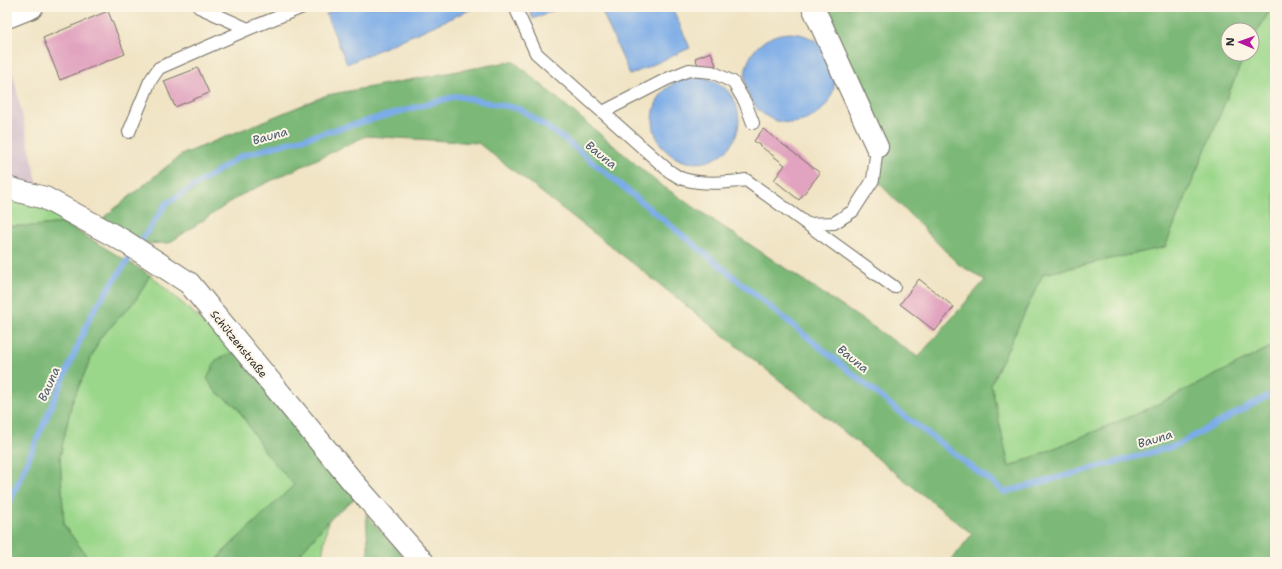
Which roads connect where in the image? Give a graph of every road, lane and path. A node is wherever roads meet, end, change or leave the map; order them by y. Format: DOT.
graph roads {
  1 [pos="32,7"];
  2 [pos="199,7"];
  3 [pos="303,7"];
  4 [pos="515,7"];
  5 [pos="813,7"];
  6 [pos="7,17"];
  7 [pos="248,29"];
  8 [pos="604,112"];
  9 [pos="753,123"];
  10 [pos="129,132"];
  11 [pos="877,147"];
  12 [pos="7,188"];
  13 [pos="807,224"];
  14 [pos="894,287"];
  15 [pos="423,562"];
  1 -- 6 [label="street"];
  2 -- 7 [label="lane"];
  3 -- 7 [label="lane"];
  4 -- 8 [label="lane"];
  5 -- 11 [label="street"];
  7 -- 10 [label="lane"];
  8 -- 9 [label="lane"];
  8 -- 13 [label="lane"];
  11 -- 13 [label="lane"];
  12 -- 15 [label="street, Schützenstraße"];
  13 -- 14 [label="lane"];
}
